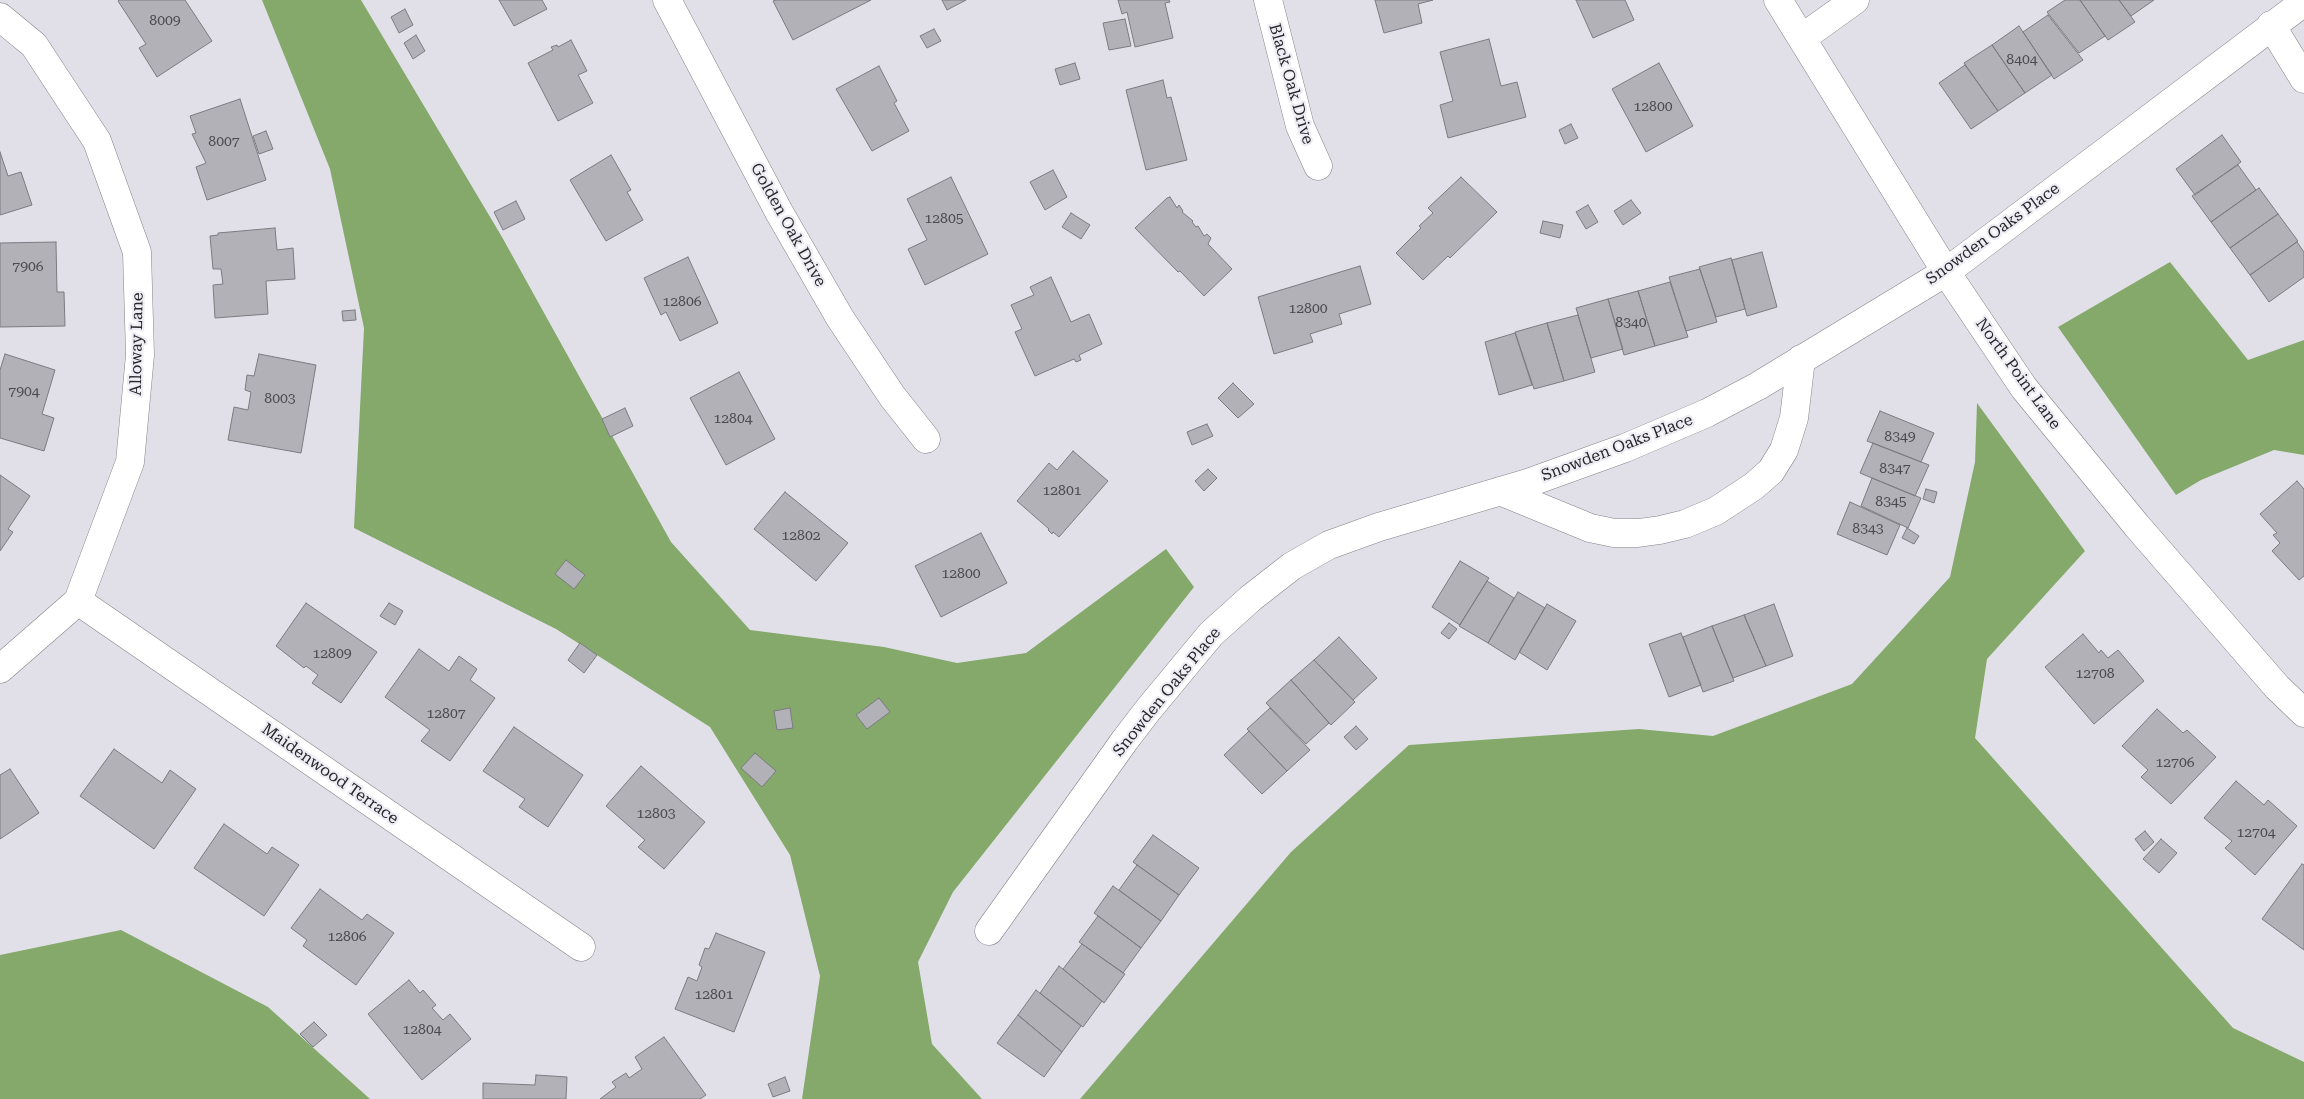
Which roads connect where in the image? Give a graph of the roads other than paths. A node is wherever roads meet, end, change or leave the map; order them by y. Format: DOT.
graph roads {
  1 [pos="667,0"];
  2 [pos="1268,0"];
  3 [pos="1778,0"];
  4 [pos="1855,0"];
  5 [pos="2304,2"];
  6 [pos="0,17"];
  7 [pos="2270,25"];
  8 [pos="1802,38"];
  9 [pos="2304,79"];
  10 [pos="1318,166"];
  11 [pos="1946,272"];
  12 [pos="1801,359"];
  13 [pos="926,438"];
  14 [pos="1500,492"];
  15 [pos="78,601"];
  16 [pos="0,668"];
  17 [pos="2304,713"];
  18 [pos="989,931"];
  19 [pos="581,947"];
  1 -- 13 [label="street, Golden Oak Drive"];
  2 -- 10 [label="street, Black Oak Drive"];
  3 -- 8 [label="street, North Point Lane"];
  4 -- 8 [label="street"];
  5 -- 7 [label="street, Snowden Oaks Place"];
  6 -- 15 [label="street, Alloway Lane"];
  7 -- 9 [label="street"];
  7 -- 11 [label="street, Snowden Oaks Place"];
  8 -- 11 [label="street, North Point Lane"];
  11 -- 12 [label="street, Snowden Oaks Place"];
  11 -- 17 [label="street, North Point Lane"];
  12 -- 14 [label="street, Snowden Oaks Place"];
  12 -- 14 [label="street"];
  14 -- 18 [label="street, Snowden Oaks Place"];
  15 -- 16 [label="street, Alloway Lane"];
  15 -- 19 [label="street, Maidenwood Terrace"];
}
